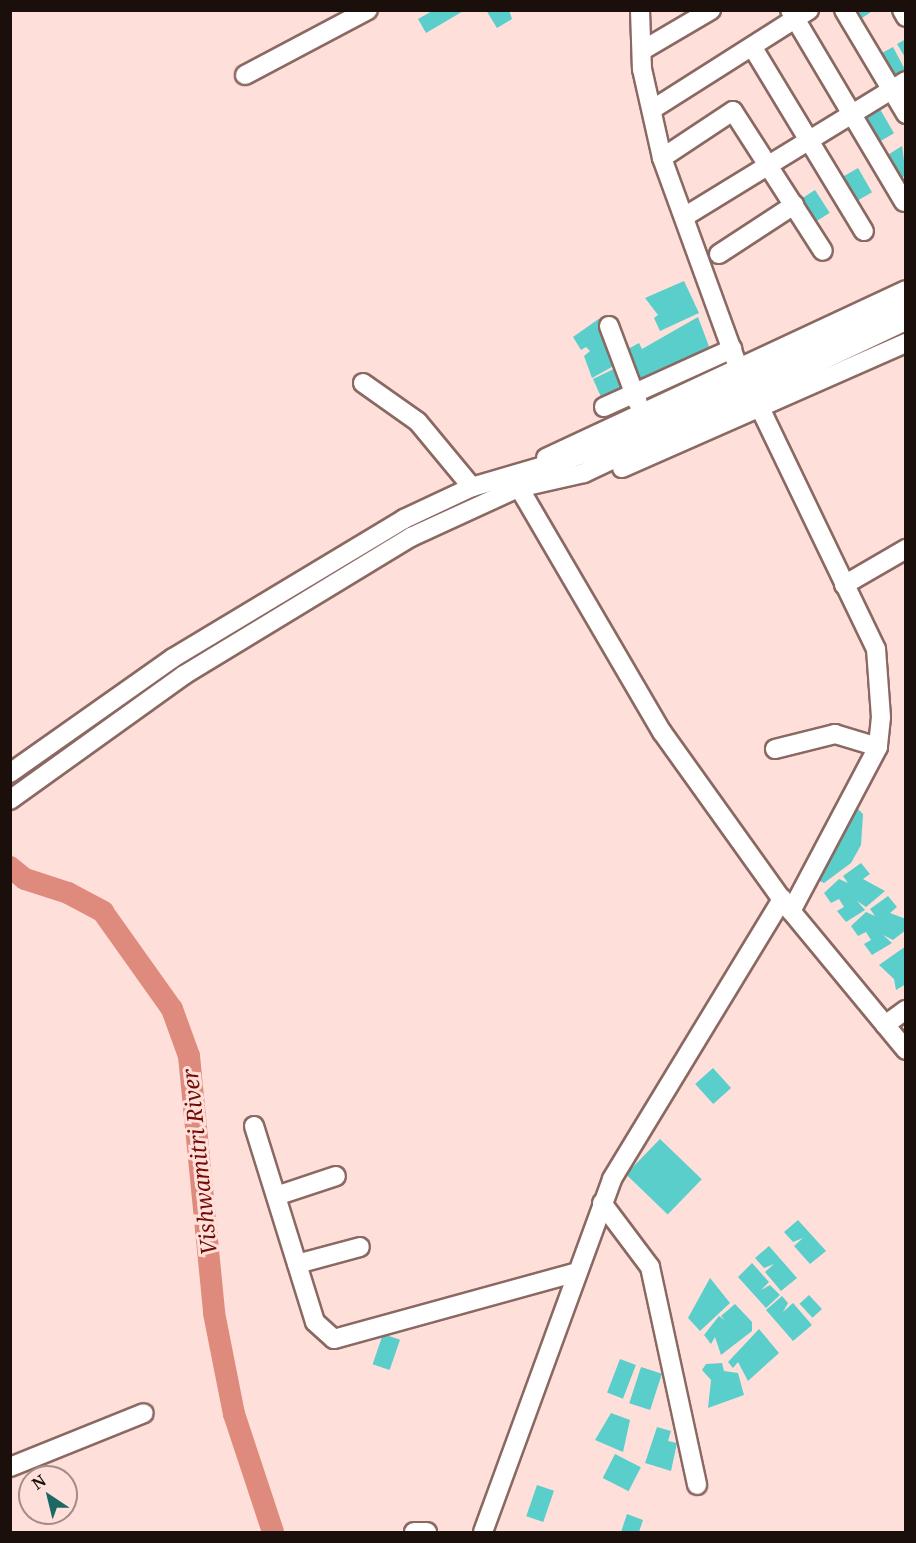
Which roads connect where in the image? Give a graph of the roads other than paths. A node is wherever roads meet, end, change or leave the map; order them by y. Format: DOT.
graph roads {
  1 [pos="368,10"];
  2 [pos="640,10"];
  3 [pos="711,10"];
  4 [pos="844,10"];
  5 [pos="902,10"];
  6 [pos="798,13"];
  7 [pos="684,17"];
  8 [pos="906,17"];
  9 [pos="753,48"];
  10 [pos="643,50"];
  11 [pos="245,75"];
  12 [pos="898,86"];
  13 [pos="653,109"];
  14 [pos="906,114"];
  15 [pos="850,117"];
  16 [pos="807,142"];
  17 [pos="662,158"];
  18 [pos="769,165"];
  19 [pos="904,202"];
  20 [pos="794,205"];
  21 [pos="684,217"];
  22 [pos="864,231"];
  23 [pos="823,251"];
  24 [pos="719,254"];
  25 [pos="906,290"];
  26 [pos="906,307"];
  27 [pos="906,321"];
  28 [pos="609,326"];
  29 [pos="906,343"];
  30 [pos="732,349"];
  31 [pos="739,369"];
  32 [pos="363,383"];
  33 [pos="634,394"];
  34 [pos="604,407"];
  35 [pos="761,410"];
  36 [pos="642,414"];
  37 [pos="541,476"];
  38 [pos="515,482"];
  39 [pos="471,488"];
  40 [pos="906,549"];
  41 [pos="844,585"];
  42 [pos="879,747"];
  43 [pos="775,749"];
  44 [pos="10,773"];
  45 [pos="10,800"];
  46 [pos="787,905"];
  47 [pos="906,1010"];
  48 [pos="885,1025"];
  49 [pos="906,1050"];
  50 [pos="254,1126"];
  51 [pos="336,1176"];
  52 [pos="276,1196"];
  53 [pos="602,1203"];
  54 [pos="360,1246"];
  55 [pos="297,1264"];
  56 [pos="577,1272"];
  57 [pos="144,1413"];
  58 [pos="10,1467"];
  59 [pos="697,1485"];
  60 [pos="414,1533"];
  61 [pos="427,1533"];
  62 [pos="483,1533"];
  1 -- 11 [label="street"];
  2 -- 10 [label="street"];
  3 -- 7 [label="street"];
  4 -- 12 [label="street"];
  5 -- 8 [label="street"];
  6 -- 9 [label="street"];
  6 -- 15 [label="street"];
  7 -- 10 [label="street"];
  9 -- 13 [label="street"];
  9 -- 16 [label="street"];
  10 -- 13 [label="street"];
  12 -- 14 [label="street"];
  12 -- 15 [label="street"];
  13 -- 17 [label="street"];
  15 -- 16 [label="street"];
  15 -- 19 [label="street"];
  16 -- 18 [label="street"];
  16 -- 22 [label="street"];
  17 -- 18 [label="street"];
  17 -- 21 [label="street"];
  18 -- 20 [label="street"];
  18 -- 21 [label="street"];
  20 -- 23 [label="street"];
  20 -- 24 [label="street"];
  21 -- 30 [label="street"];
  25 -- 31 [label="street"];
  26 -- 37 [label="street"];
  27 -- 37 [label="street"];
  28 -- 33 [label="street"];
  29 -- 35 [label="street"];
  30 -- 31 [label="street"];
  30 -- 33 [label="street"];
  31 -- 36 [label="street"];
  32 -- 39 [label="street"];
  33 -- 34 [label="street"];
  33 -- 36 [label="street"];
  35 -- 37 [label="street"];
  35 -- 41 [label="street"];
  36 -- 37 [label="street"];
  37 -- 38 [label="street"];
  38 -- 39 [label="street"];
  38 -- 45 [label="street"];
  38 -- 46 [label="street"];
  39 -- 44 [label="street"];
  40 -- 41 [label="street"];
  41 -- 42 [label="street"];
  42 -- 43 [label="street"];
  42 -- 46 [label="street"];
  46 -- 48 [label="street"];
  46 -- 53 [label="street"];
  47 -- 48 [label="street"];
  48 -- 49 [label="street"];
  50 -- 52 [label="street"];
  51 -- 52 [label="street"];
  52 -- 55 [label="street"];
  53 -- 56 [label="street"];
  53 -- 59 [label="street"];
  54 -- 55 [label="street"];
  55 -- 56 [label="street"];
  56 -- 62 [label="street"];
  57 -- 58 [label="street"];
  60 -- 61 [label="street"];
}
